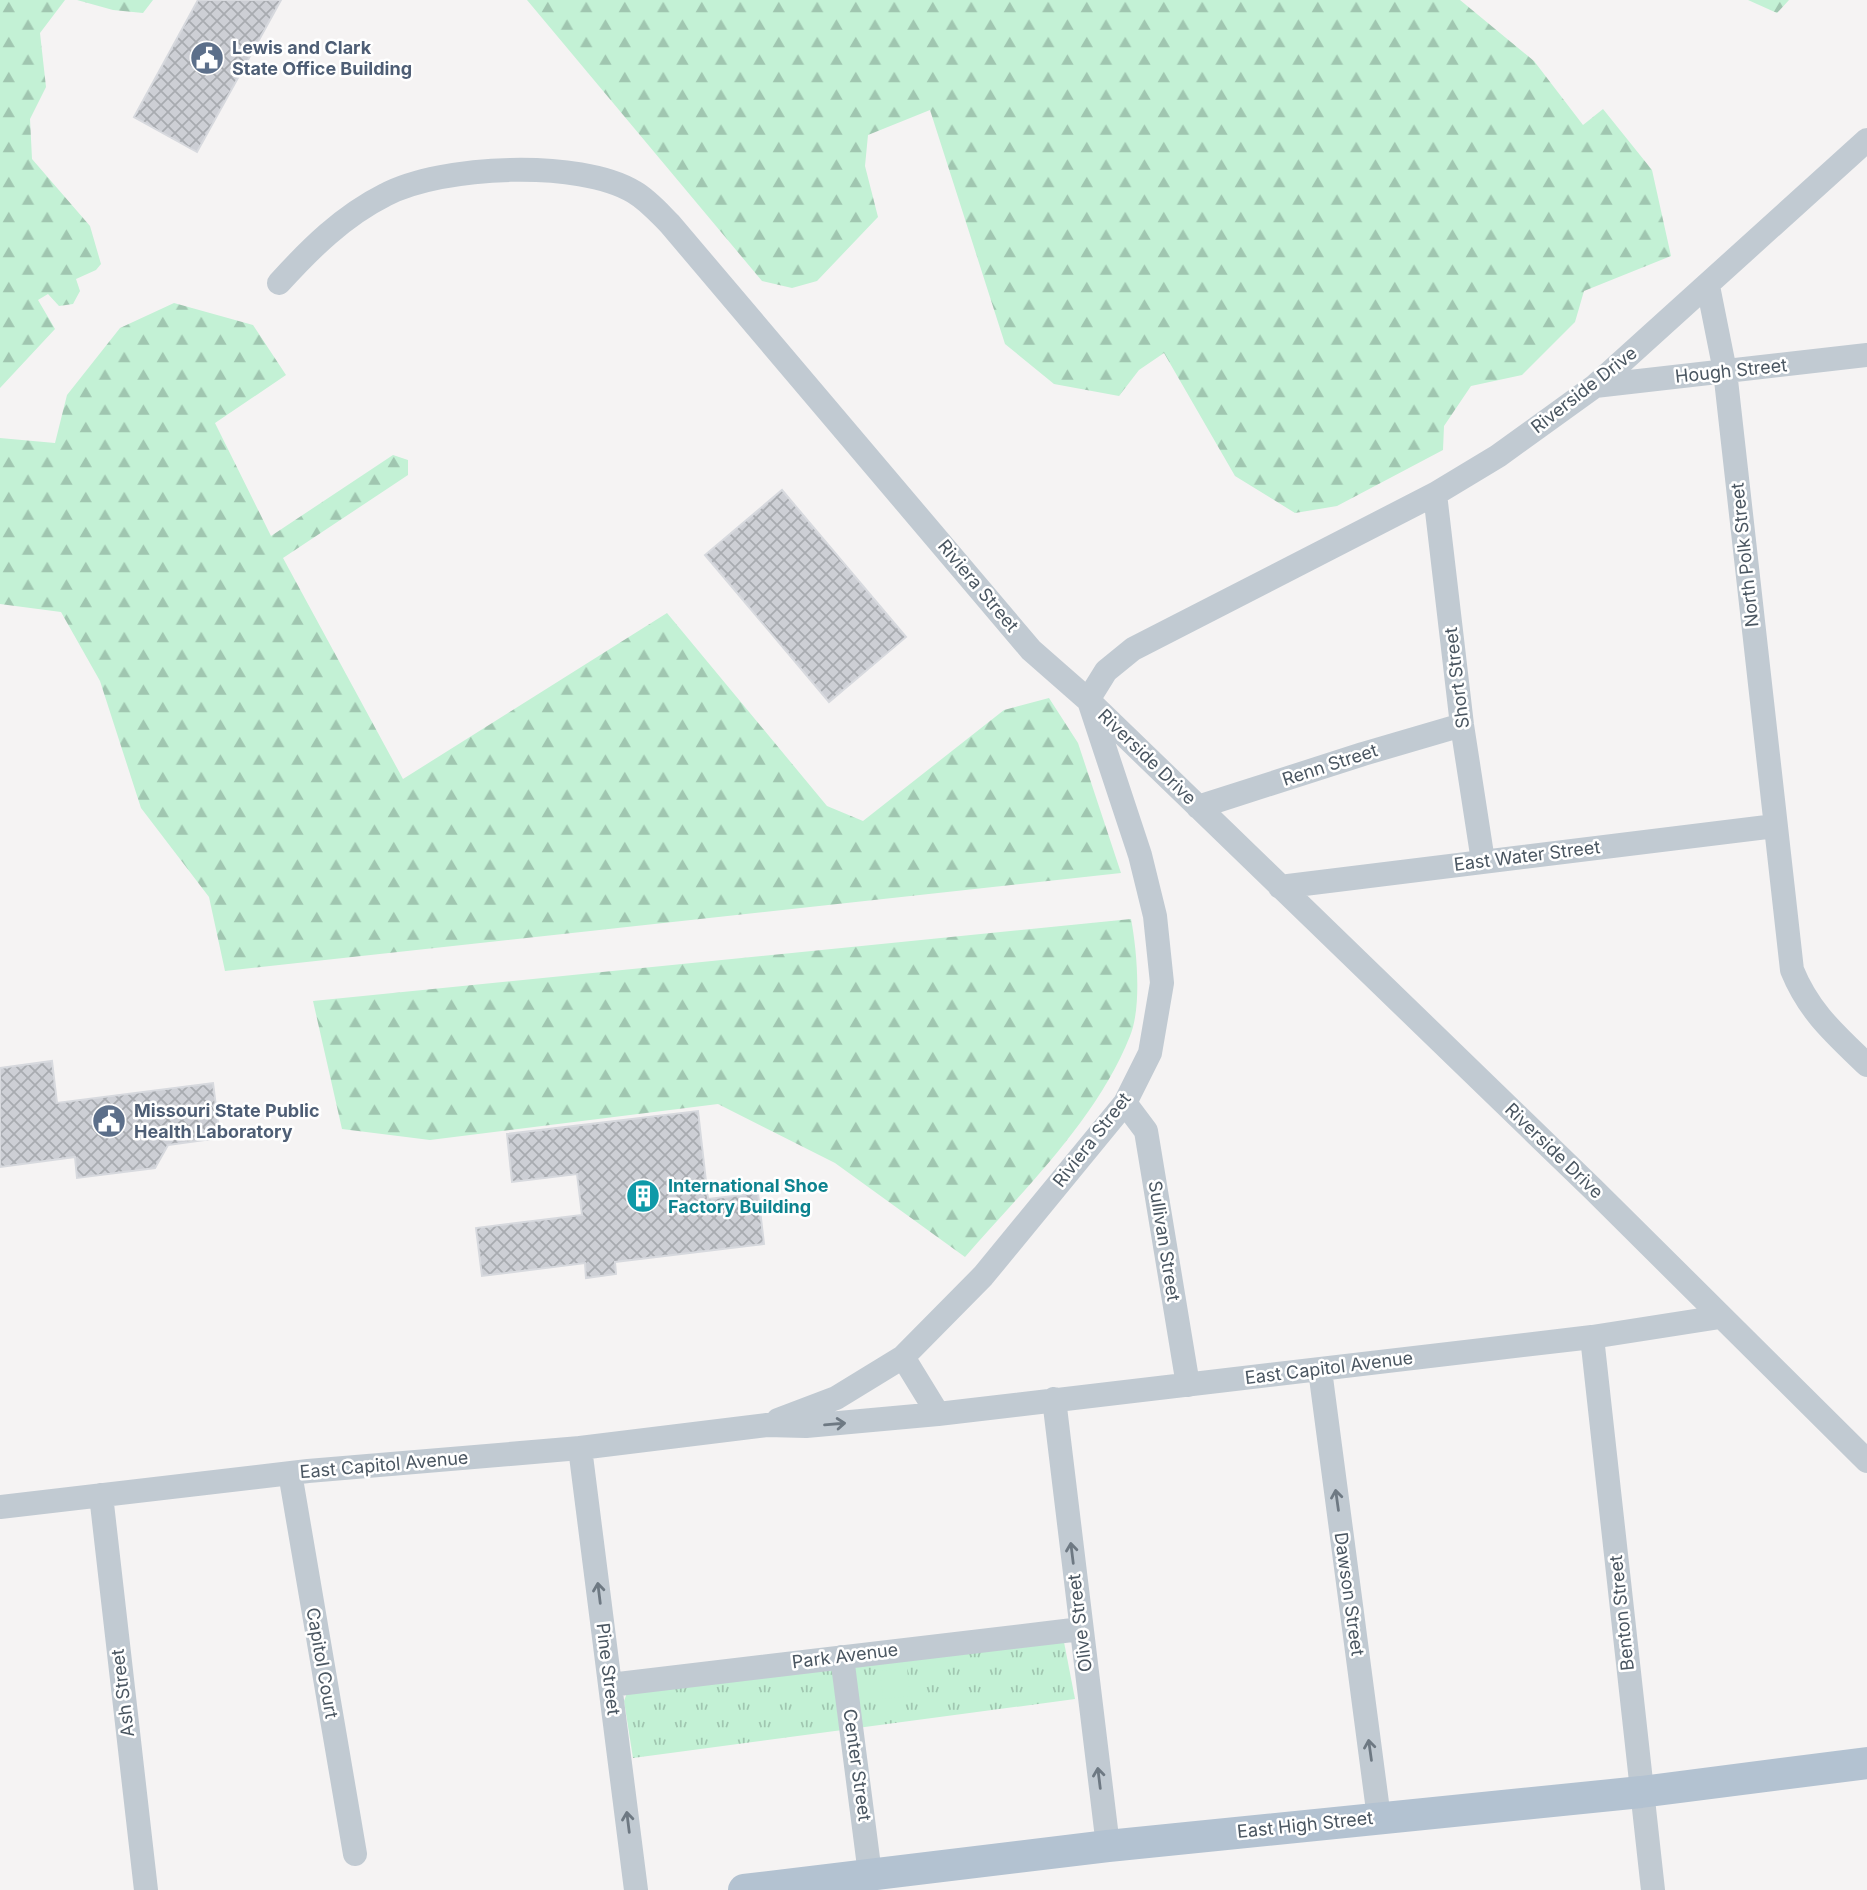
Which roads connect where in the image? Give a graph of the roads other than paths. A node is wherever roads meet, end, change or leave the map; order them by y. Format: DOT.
graph roads {
  1 [pos="1867,140"];
  2 [pos="279,283"];
  3 [pos="1708,285"];
  4 [pos="1867,355"];
  5 [pos="1725,371"];
  6 [pos="1595,386"];
  7 [pos="1434,494"];
  8 [pos="1088,700"];
  9 [pos="1462,726"];
  10 [pos="1198,807"];
  11 [pos="1775,826"];
  12 [pos="1483,861"];
  13 [pos="1280,887"];
  14 [pos="1867,1065"];
  15 [pos="1125,1103"];
  16 [pos="1720,1317"];
  17 [pos="1592,1337"];
  18 [pos="903,1357"];
  19 [pos="1320,1370"];
  20 [pos="1188,1385"];
  21 [pos="1054,1399"];
  22 [pos="938,1414"];
  23 [pos="767,1425"];
  24 [pos="580,1448"];
  25 [pos="1863,1449"];
  26 [pos="290,1473"];
  27 [pos="101,1496"];
  28 [pos="0,1507"];
  29 [pos="1081,1629"];
  30 [pos="842,1657"];
  31 [pos="610,1685"];
  32 [pos="1867,1763"];
  33 [pos="1641,1792"];
  34 [pos="1378,1818"];
  35 [pos="1108,1846"];
  36 [pos="355,1854"];
  37 [pos="870,1874"];
  38 [pos="785,1888"];
  39 [pos="146,1890"];
  40 [pos="636,1890"];
  41 [pos="744,1890"];
  42 [pos="1653,1890"];
  1 -- 3 [label="street, Riverside Drive"];
  2 -- 8 [label="street, Riviera Street"];
  3 -- 5 [label="street, North Polk Street"];
  3 -- 6 [label="street, Riverside Drive"];
  4 -- 5 [label="street, Hough Street"];
  5 -- 6 [label="street, Hough Street"];
  5 -- 11 [label="street, North Polk Street"];
  6 -- 7 [label="street, Riverside Drive"];
  7 -- 8 [label="street, Riverside Drive"];
  7 -- 9 [label="street, Short Street"];
  8 -- 10 [label="street, Riverside Drive"];
  8 -- 15 [label="street, Riviera Street"];
  9 -- 10 [label="street, Renn Street"];
  9 -- 12 [label="street, Short Street"];
  10 -- 13 [label="street, Riverside Drive"];
  11 -- 12 [label="street, East Water Street"];
  11 -- 14 [label="street, North Polk Street"];
  12 -- 13 [label="street, East Water Street"];
  13 -- 16 [label="street, Riverside Drive"];
  15 -- 18 [label="street, Riviera Street"];
  15 -- 20 [label="street, Sullivan Street"];
  16 -- 17 [label="street, East Capitol Avenue"];
  16 -- 25 [label="street, Riverside Drive"];
  17 -- 19 [label="street, East Capitol Avenue"];
  17 -- 33 [label="street, Benton Street"];
  18 -- 22 [label="street"];
  18 -- 23 [label="street, East Capitol Avenue"];
  19 -- 20 [label="street, East Capitol Avenue"];
  34 -- 19 [label="street, Dawson Street, one-way"];
  20 -- 21 [label="street, East Capitol Avenue"];
  21 -- 22 [label="street, East Capitol Avenue"];
  29 -- 21 [label="street, Olive Street, one-way"];
  23 -- 22 [label="street, East Capitol Avenue, one-way"];
  23 -- 24 [label="street, East Capitol Avenue"];
  24 -- 26 [label="street, East Capitol Avenue"];
  31 -- 24 [label="street, Pine Street, one-way"];
  26 -- 27 [label="street, East Capitol Avenue"];
  26 -- 36 [label="street, Capitol Court"];
  27 -- 28 [label="street, East Capitol Avenue"];
  27 -- 39 [label="street, Ash Street"];
  29 -- 30 [label="street, Park Avenue"];
  35 -- 29 [label="street, Olive Street, one-way"];
  30 -- 31 [label="street, Park Avenue"];
  30 -- 37 [label="street, Center Street"];
  40 -- 31 [label="street, Pine Street, one-way"];
  32 -- 33 [label="main road, East High Street"];
  33 -- 34 [label="main road, East High Street"];
  33 -- 42 [label="street, Benton Street"];
  34 -- 35 [label="main road, East High Street"];
  35 -- 37 [label="main road, East High Street"];
  37 -- 38 [label="main road, East High Street"];
  38 -- 41 [label="main road, East High Street"];
}
